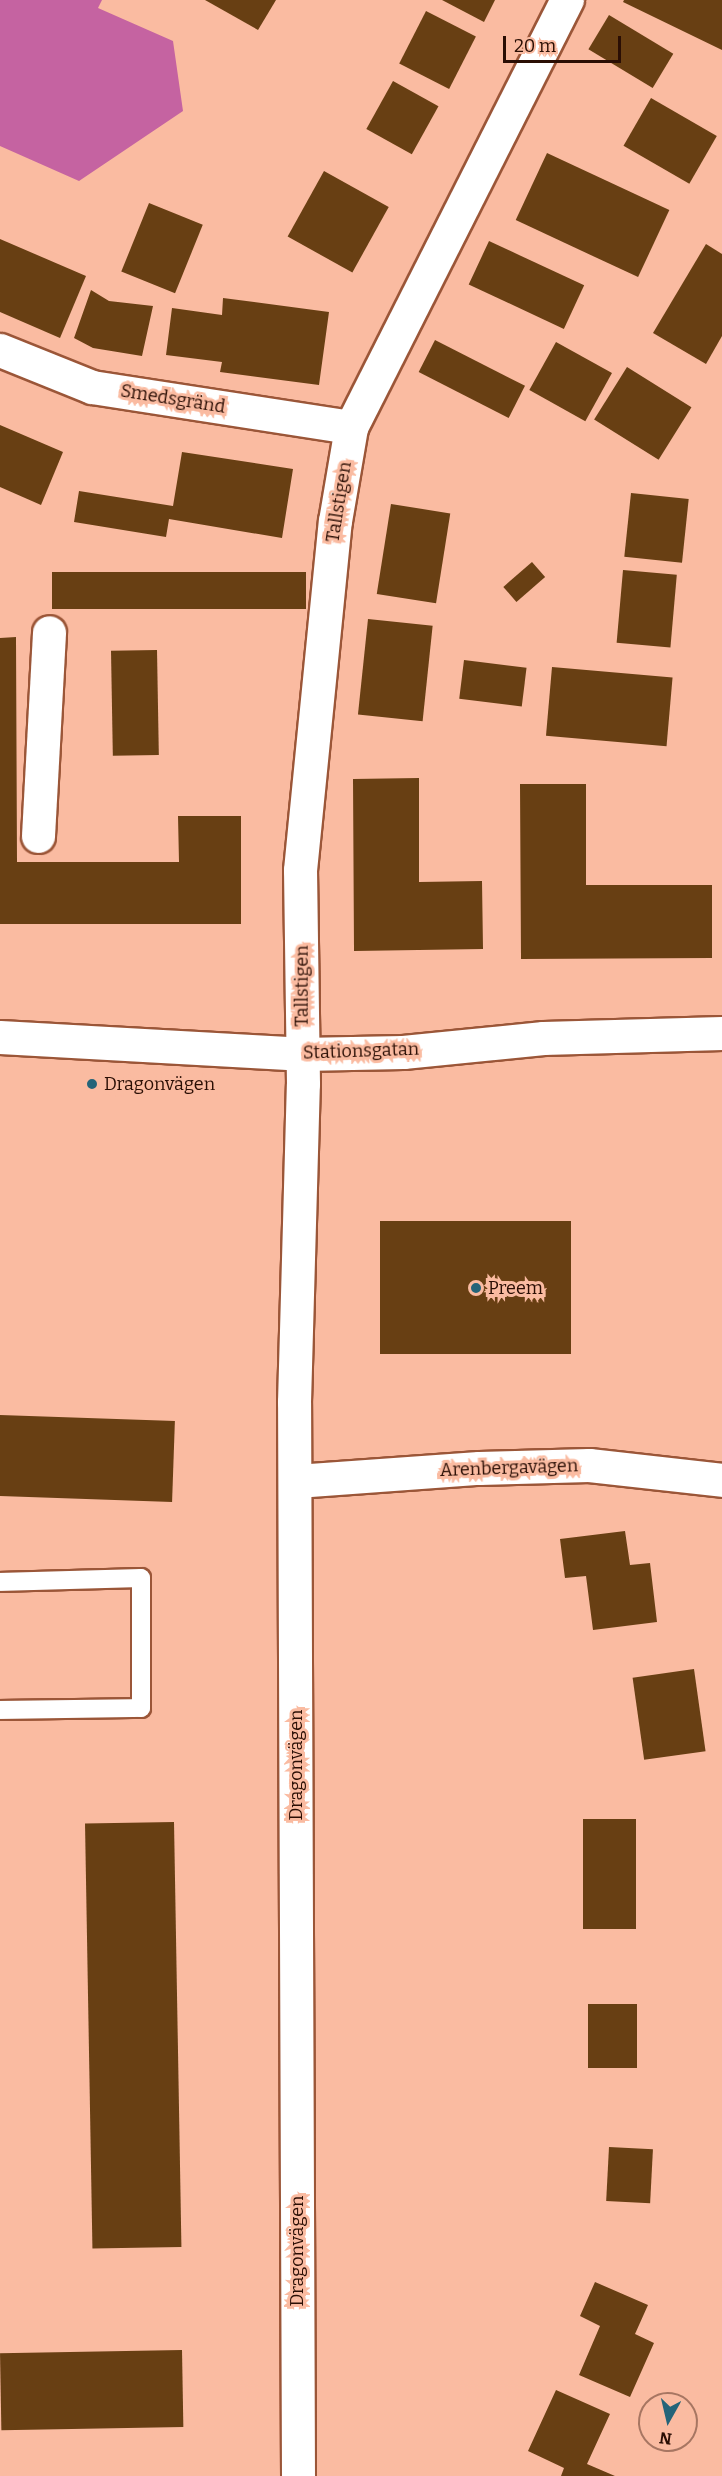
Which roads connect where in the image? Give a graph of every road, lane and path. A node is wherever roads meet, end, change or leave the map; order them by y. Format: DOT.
graph roads {
  1 [pos="567,0"];
  2 [pos="0,350"];
  3 [pos="351,427"];
  4 [pos="49,633"];
  5 [pos="38,836"];
  6 [pos="722,1033"];
  7 [pos="0,1037"];
  8 [pos="301,1054"];
  9 [pos="722,1480"];
  10 [pos="296,1481"];
  11 [pos="0,1582"];
  12 [pos="0,1710"];
  13 [pos="298,2476"];
  1 -- 3 [label="street, Tallstigen"];
  2 -- 3 [label="street, Smedsgränd"];
  3 -- 8 [label="street, Tallstigen"];
  4 -- 5 [label="street"];
  6 -- 8 [label="street, Stationsgatan"];
  7 -- 8 [label="street, Stationsgatan"];
  8 -- 10 [label="street, Dragonvägen"];
  9 -- 10 [label="street, Arenbergavägen"];
  10 -- 13 [label="street, Dragonvägen"];
  11 -- 12 [label="lane"];
}
